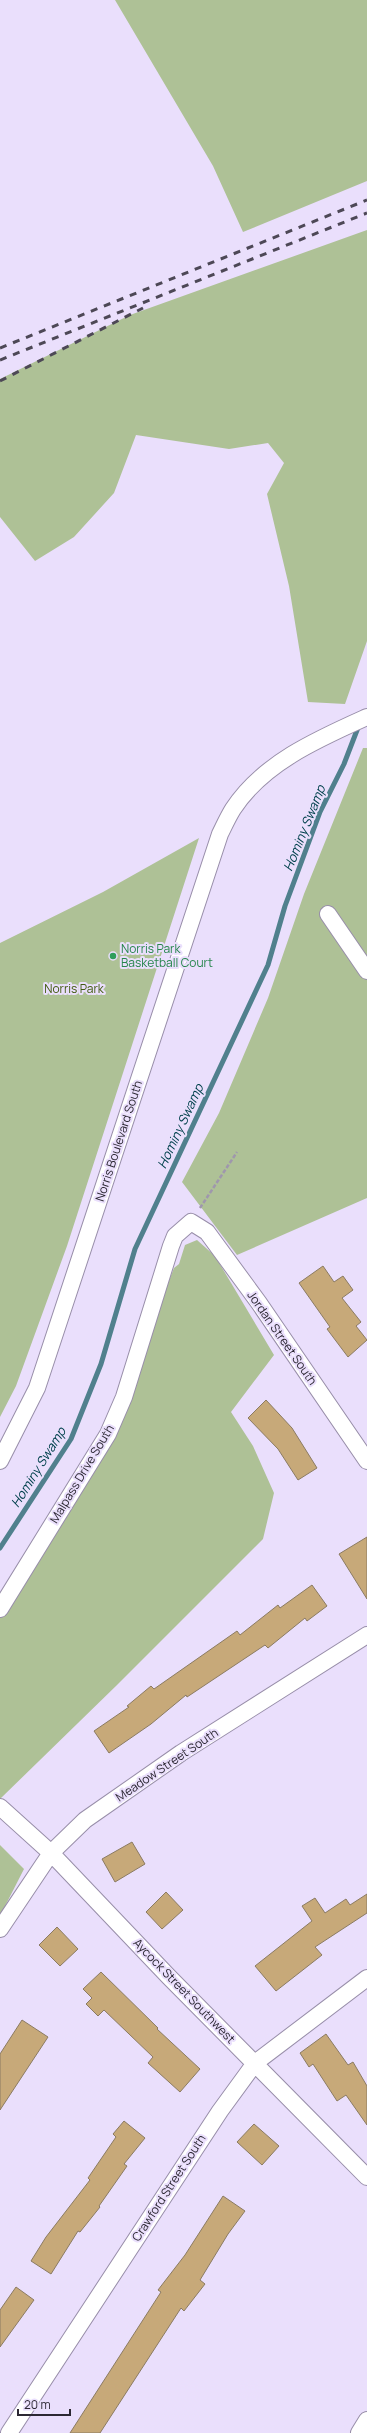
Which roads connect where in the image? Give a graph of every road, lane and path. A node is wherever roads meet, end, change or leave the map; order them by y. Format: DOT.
graph roads {
  1 [pos="367,717"];
  2 [pos="328,914"];
  3 [pos="367,971"];
  4 [pos="237,1152"];
  5 [pos="191,1222"];
  6 [pos="367,1461"];
  7 [pos="0,1462"];
  8 [pos="0,1609"];
  9 [pos="367,1635"];
  10 [pos="0,1807"];
  11 [pos="52,1854"];
  12 [pos="0,1929"];
  13 [pos="367,1978"];
  14 [pos="255,2063"];
  15 [pos="367,2177"];
  16 [pos="367,2420"];
  17 [pos="9,2433"];
  18 [pos="359,2433"];
  1 -- 7 [label="street, Norris Boulevard South"];
  2 -- 3 [label="street"];
  4 -- 5 [label="path"];
  5 -- 6 [label="street, Jordan Street South"];
  5 -- 8 [label="street, Malpass Drive South"];
  9 -- 11 [label="street, Meadow Street South"];
  10 -- 11 [label="street, Aycock Street Southwest"];
  11 -- 12 [label="street, Meadow Street South"];
  11 -- 14 [label="street, Aycock Street Southwest"];
  13 -- 14 [label="street, Crawford Street South"];
  14 -- 15 [label="street, Aycock Street Southwest"];
  14 -- 17 [label="street, Crawford Street South"];
  16 -- 18 [label="street"];
}
